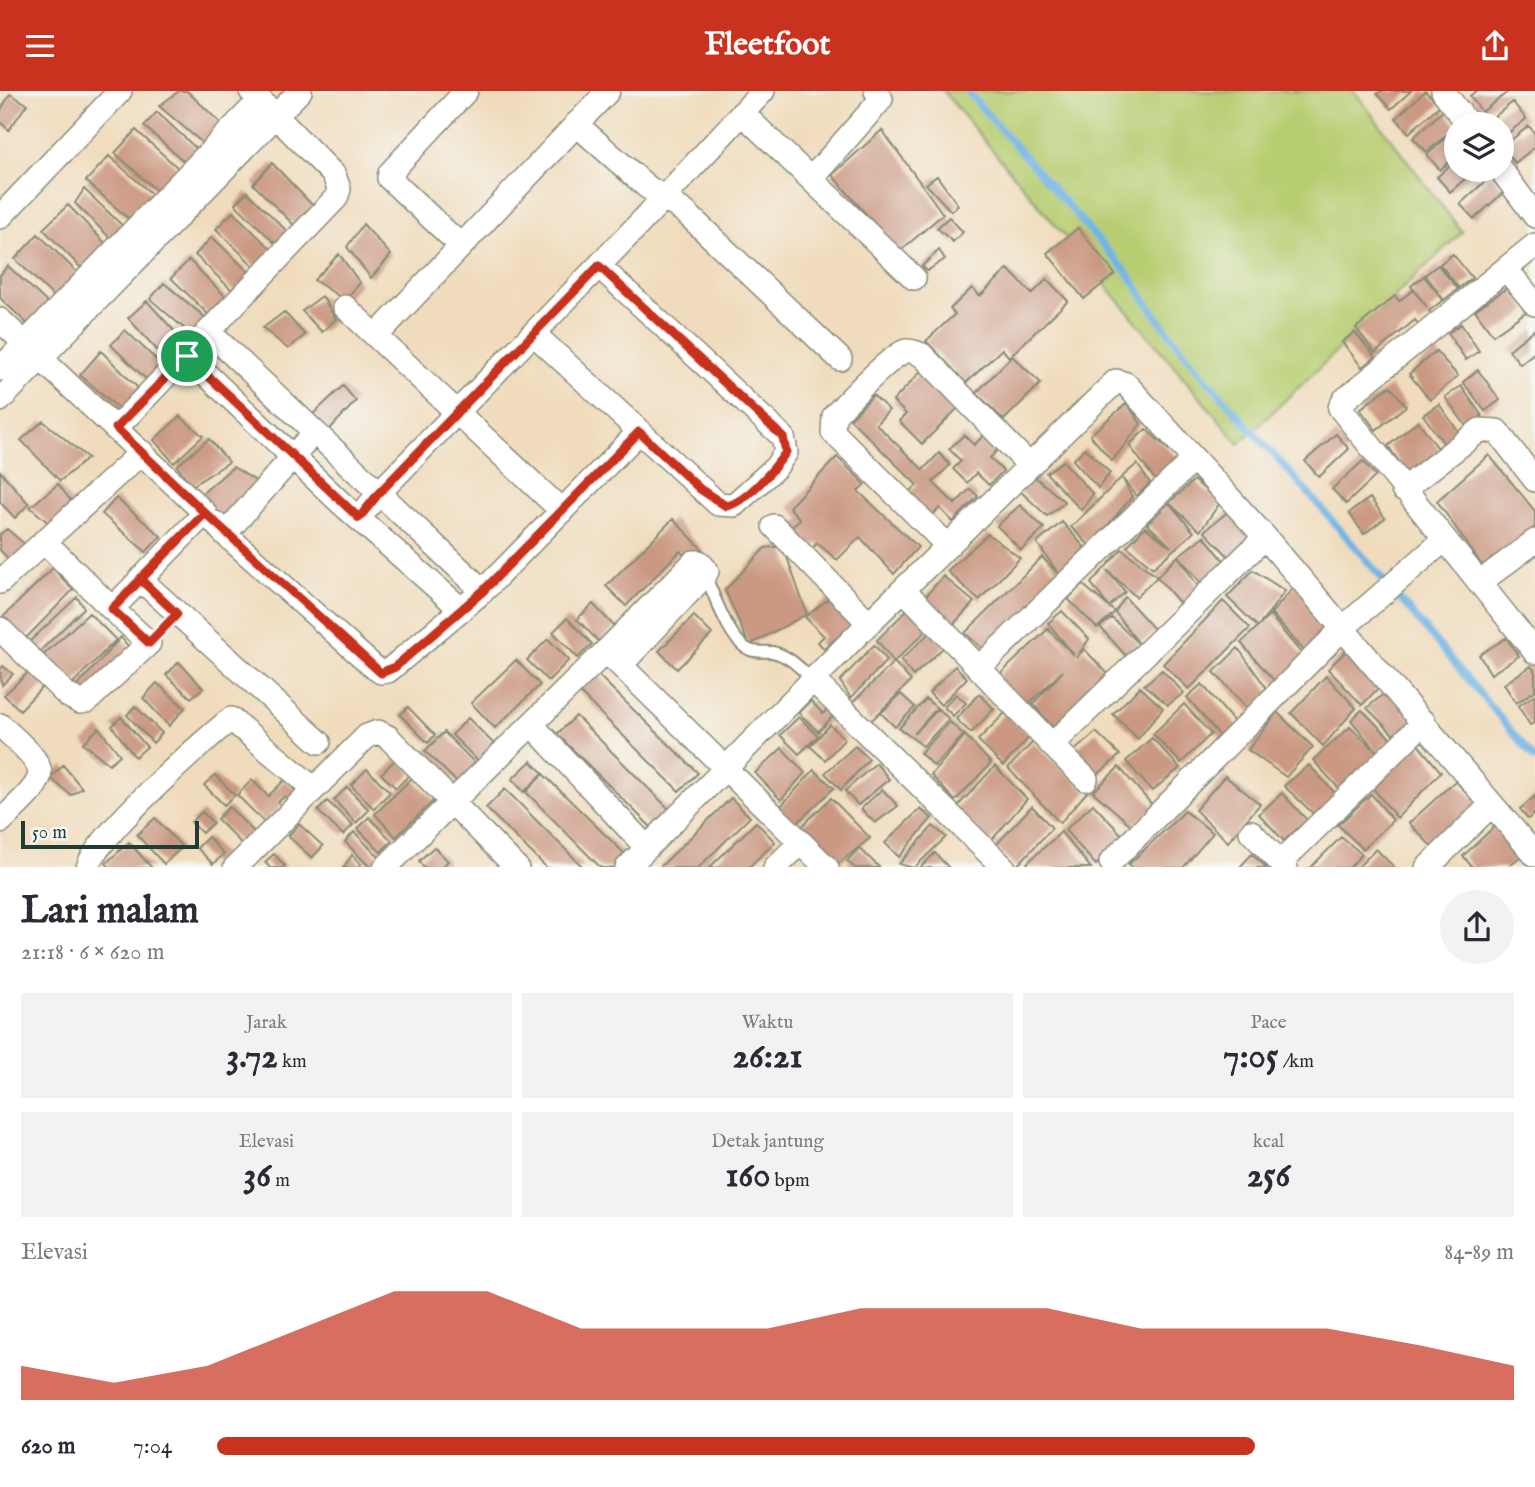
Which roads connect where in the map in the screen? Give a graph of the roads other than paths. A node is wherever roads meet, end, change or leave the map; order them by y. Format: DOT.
graph roads {
  1 [pos="120,91"];
  2 [pos="300,91"];
  3 [pos="466,91"];
  4 [pos="608,91"];
  5 [pos="763,91"];
  6 [pos="876,91"];
  7 [pos="1444,91"];
  8 [pos="256,95"];
  9 [pos="1459,112"];
  10 [pos="742,113"];
  11 [pos="276,117"];
  12 [pos="576,124"];
  13 [pos="811,179"];
  14 [pos="1510,182"];
  15 [pos="665,197"];
  16 [pos="0,216"];
  17 [pos="1535,216"];
  18 [pos="460,245"];
  19 [pos="1535,245"];
  20 [pos="599,266"];
  21 [pos="1507,270"];
  22 [pos="914,278"];
  23 [pos="1535,304"];
  24 [pos="345,307"];
  25 [pos="0,320"];
  26 [pos="209,333"];
  27 [pos="534,334"];
  28 [pos="376,336"];
  29 [pos="33,352"];
  30 [pos="187,356"];
  31 [pos="840,359"];
  32 [pos="0,369"];
  33 [pos="0,400"];
  34 [pos="458,411"];
  35 [pos="116,428"];
  36 [pos="314,431"];
  37 [pos="639,432"];
  38 [pos="142,452"];
  39 [pos="295,456"];
  40 [pos="1194,459"];
  41 [pos="1029,465"];
  42 [pos="1535,480"];
  43 [pos="1403,490"];
  44 [pos="379,493"];
  45 [pos="562,511"];
  46 [pos="205,513"];
  47 [pos="359,518"];
  48 [pos="775,526"];
  49 [pos="225,534"];
  50 [pos="1265,537"];
  51 [pos="44,541"];
  52 [pos="1443,541"];
  53 [pos="1535,541"];
  54 [pos="947,545"];
  55 [pos="705,575"];
  56 [pos="140,579"];
  57 [pos="0,582"];
  58 [pos="1479,583"];
  59 [pos="904,590"];
  60 [pos="483,591"];
  61 [pos="112,609"];
  62 [pos="462,610"];
  63 [pos="177,614"];
  64 [pos="869,623"];
  65 [pos="1343,628"];
  66 [pos="0,629"];
  67 [pos="149,643"];
  68 [pos="1535,652"];
  69 [pos="614,658"];
  70 [pos="979,668"];
  71 [pos="813,680"];
  72 [pos="1424,722"];
  73 [pos="0,725"];
  74 [pos="532,725"];
  75 [pos="319,742"];
  76 [pos="1052,745"];
  77 [pos="726,767"];
  78 [pos="1086,779"];
  79 [pos="313,788"];
  80 [pos="453,803"];
  81 [pos="1492,804"];
  82 [pos="0,822"];
  83 [pos="1251,832"];
  84 [pos="800,843"];
  85 [pos="647,848"];
  86 [pos="1535,855"];
  87 [pos="1284,865"];
  88 [pos="1111,866"];
  89 [pos="88,867"];
  90 [pos="235,867"];
  91 [pos="385,867"];
  92 [pos="517,867"];
  93 [pos="627,867"];
  94 [pos="775,867"];
  95 [pos="827,867"];
  96 [pos="1004,867"];
  97 [pos="1427,867"];
  1 -- 16 [label="street"];
  2 -- 11 [label="street"];
  3 -- 18 [label="street"];
  4 -- 12 [label="street"];
  5 -- 10 [label="street"];
  6 -- 13 [label="street"];
  7 -- 9 [label="street"];
  8 -- 11 [label="street"];
  8 -- 29 [label="street"];
  10 -- 13 [label="street"];
  10 -- 15 [label="street"];
  11 -- 26 [label="street"];
  11 -- 29 [label="street"];
  12 -- 15 [label="street"];
  12 -- 18 [label="street"];
  13 -- 22 [label="street"];
  14 -- 17 [label="street"];
  15 -- 20 [label="street"];
  15 -- 31 [label="street"];
  18 -- 28 [label="street"];
  19 -- 21 [label="street"];
  20 -- 27 [label="street"];
  20 -- 37 [label="street"];
  21 -- 23 [label="street"];
  21 -- 43 [label="street"];
  24 -- 28 [label="street"];
  25 -- 29 [label="street"];
  26 -- 30 [label="street"];
  26 -- 36 [label="street"];
  27 -- 34 [label="street"];
  27 -- 37 [label="street"];
  28 -- 34 [label="street"];
  29 -- 32 [label="street"];
  29 -- 33 [label="street"];
  29 -- 35 [label="street"];
  30 -- 35 [label="street"];
  30 -- 39 [label="street"];
  34 -- 44 [label="street"];
  34 -- 45 [label="street"];
  35 -- 38 [label="street"];
  36 -- 39 [label="street"];
  36 -- 44 [label="street"];
  37 -- 45 [label="street"];
  38 -- 46 [label="street"];
  38 -- 51 [label="street"];
  39 -- 47 [label="street"];
  39 -- 49 [label="street"];
  40 -- 41 [label="street"];
  40 -- 50 [label="street"];
  40 -- 70 [label="street"];
  41 -- 54 [label="street"];
  41 -- 54 [label="street"];
  42 -- 43 [label="street"];
  43 -- 52 [label="street"];
  44 -- 47 [label="street"];
  44 -- 60 [label="street"];
  45 -- 60 [label="street"];
  46 -- 49 [label="street"];
  46 -- 56 [label="street"];
  47 -- 62 [label="street"];
  48 -- 64 [label="street"];
  49 -- 62 [label="street"];
  50 -- 65 [label="street"];
  50 -- 76 [label="street"];
  51 -- 57 [label="street"];
  51 -- 61 [label="street"];
  52 -- 58 [label="street"];
  52 -- 65 [label="street"];
  53 -- 58 [label="street"];
  54 -- 59 [label="street"];
  55 -- 69 [label="street"];
  55 -- 71 [label="lane"];
  56 -- 61 [label="street"];
  56 -- 63 [label="street"];
  58 -- 68 [label="street"];
  59 -- 64 [label="street"];
  59 -- 70 [label="street"];
  60 -- 62 [label="street"];
  61 -- 67 [label="street"];
  63 -- 67 [label="street"];
  63 -- 75 [label="street"];
  64 -- 71 [label="street"];
  65 -- 72 [label="street"];
  65 -- 88 [label="street"];
  66 -- 67 [label="street"];
  69 -- 74 [label="street"];
  69 -- 77 [label="street"];
  70 -- 76 [label="street"];
  71 -- 77 [label="street"];
  71 -- 96 [label="street"];
  72 -- 81 [label="street"];
  72 -- 87 [label="street"];
  73 -- 82 [label="street"];
  74 -- 80 [label="street"];
  74 -- 85 [label="street"];
  76 -- 78 [label="street"];
  77 -- 84 [label="street"];
  77 -- 85 [label="street"];
  79 -- 80 [label="street"];
  79 -- 89 [label="street"];
  79 -- 90 [label="street"];
  80 -- 91 [label="street"];
  80 -- 92 [label="street"];
  81 -- 86 [label="street"];
  81 -- 97 [label="street"];
  83 -- 87 [label="street"];
  84 -- 94 [label="street"];
  84 -- 95 [label="street"];
  85 -- 93 [label="street"];
}
